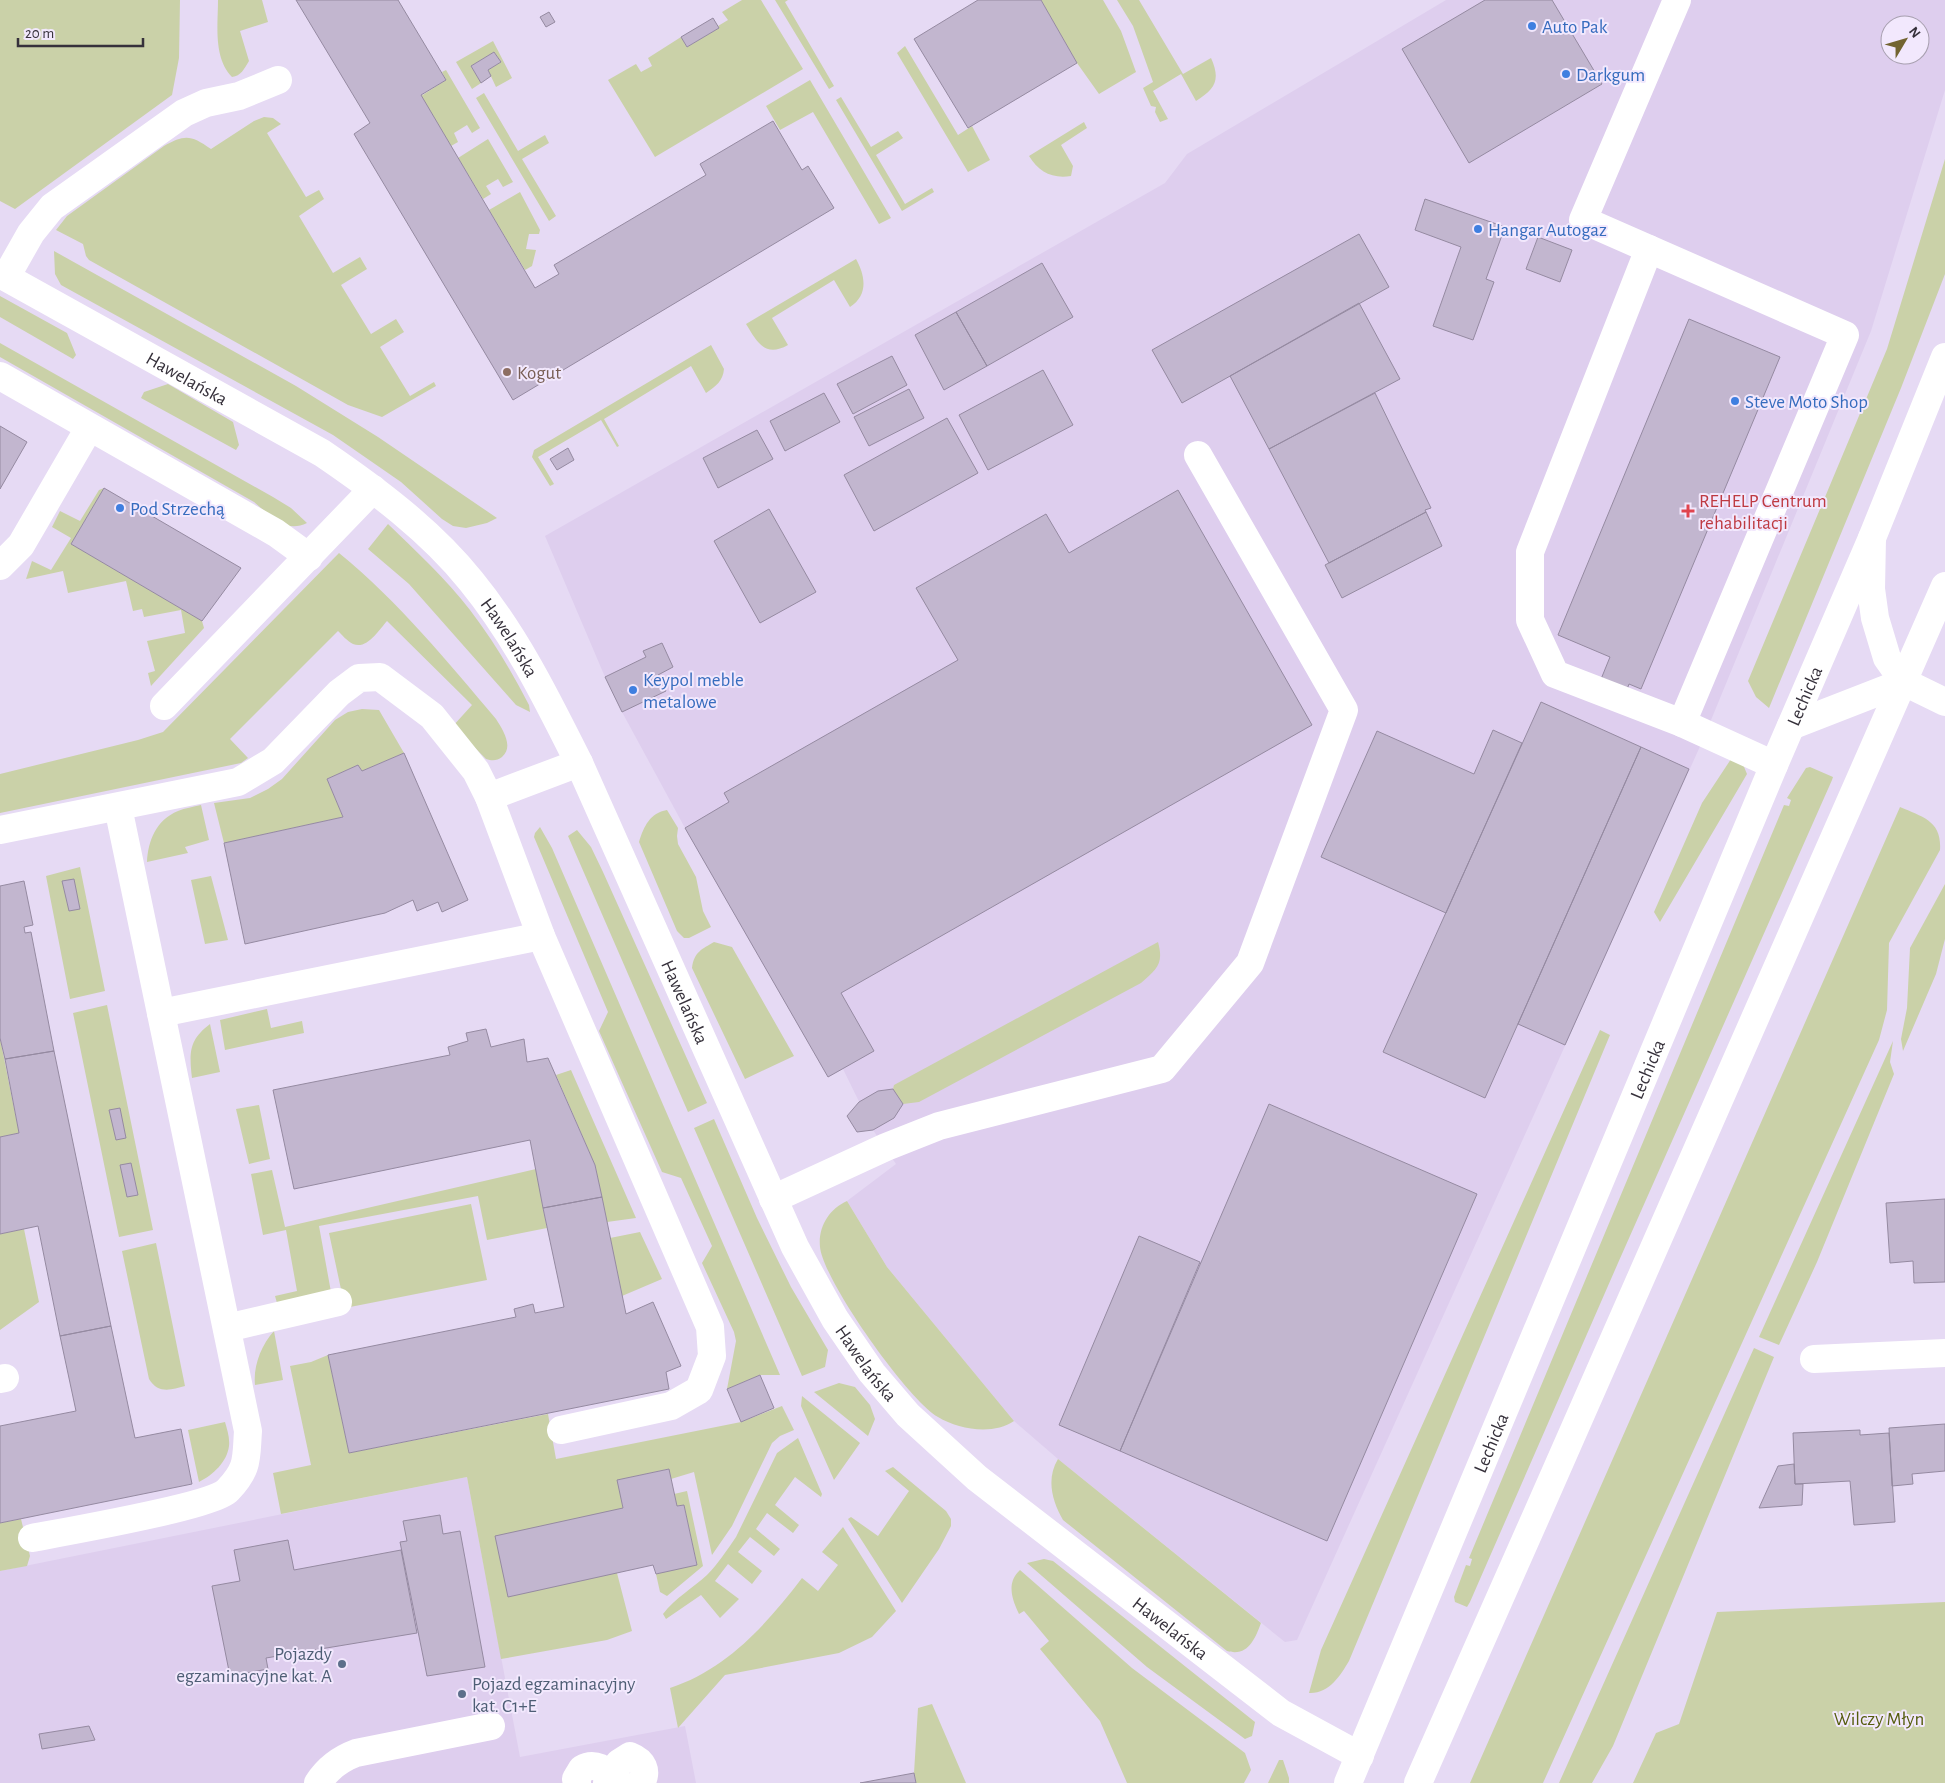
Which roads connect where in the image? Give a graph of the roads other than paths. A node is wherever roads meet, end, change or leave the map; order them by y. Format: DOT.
graph roads {
  1 [pos="1677,0"];
  2 [pos="278,80"];
  3 [pos="1649,249"];
  4 [pos="3,275"];
  5 [pos="1945,356"];
  6 [pos="0,376"];
  7 [pos="88,428"];
  8 [pos="1198,455"];
  9 [pos="373,489"];
  10 [pos="1872,538"];
  11 [pos="309,557"];
  12 [pos="0,566"];
  13 [pos="1945,586"];
  14 [pos="1904,682"];
  15 [pos="1945,702"];
  16 [pos="164,706"];
  17 [pos="1682,723"];
  18 [pos="1791,726"];
  19 [pos="579,763"];
  20 [pos="1774,764"];
  21 [pos="489,797"];
  22 [pos="118,807"];
  23 [pos="0,830"];
  24 [pos="542,936"];
  25 [pos="161,1013"];
  26 [pos="773,1199"];
  27 [pos="338,1302"];
  28 [pos="227,1328"];
  29 [pos="1945,1353"];
  30 [pos="1814,1360"];
  31 [pos="561,1430"];
  32 [pos="32,1538"];
  33 [pos="491,1726"];
  34 [pos="1360,1756"];
  35 [pos="612,1781"];
  36 [pos="318,1783"];
  37 [pos="577,1783"];
  38 [pos="641,1783"];
  39 [pos="1348,1783"];
  40 [pos="1418,1783"];
  1 -- 3 [label="main road"];
  2 -- 4 [label="main road"];
  3 -- 17 [label="main road"];
  3 -- 17 [label="main road"];
  4 -- 9 [label="main road, Hawelańska"];
  5 -- 10 [label="main road, Lechicka"];
  6 -- 7 [label="main road"];
  7 -- 11 [label="main road"];
  7 -- 12 [label="main road"];
  8 -- 26 [label="main road"];
  9 -- 11 [label="main road"];
  9 -- 19 [label="main road, Hawelańska"];
  10 -- 14 [label="main road"];
  10 -- 18 [label="main road, Lechicka"];
  11 -- 16 [label="main road"];
  13 -- 14 [label="main road"];
  14 -- 15 [label="main road"];
  14 -- 18 [label="main road"];
  14 -- 40 [label="main road"];
  17 -- 20 [label="main road"];
  18 -- 20 [label="main road, Lechicka"];
  19 -- 21 [label="main road"];
  19 -- 26 [label="main road, Hawelańska"];
  20 -- 34 [label="main road, Lechicka"];
  21 -- 22 [label="main road"];
  21 -- 24 [label="main road"];
  22 -- 23 [label="main road"];
  22 -- 25 [label="main road"];
  24 -- 25 [label="main road"];
  24 -- 31 [label="main road"];
  25 -- 28 [label="main road"];
  26 -- 34 [label="main road, Hawelańska"];
  27 -- 28 [label="main road"];
  28 -- 32 [label="main road"];
  29 -- 30 [label="main road"];
  33 -- 36 [label="main road"];
  34 -- 39 [label="main road, Lechicka"];
  35 -- 37 [label="main road"];
  35 -- 38 [label="main road"];
}
